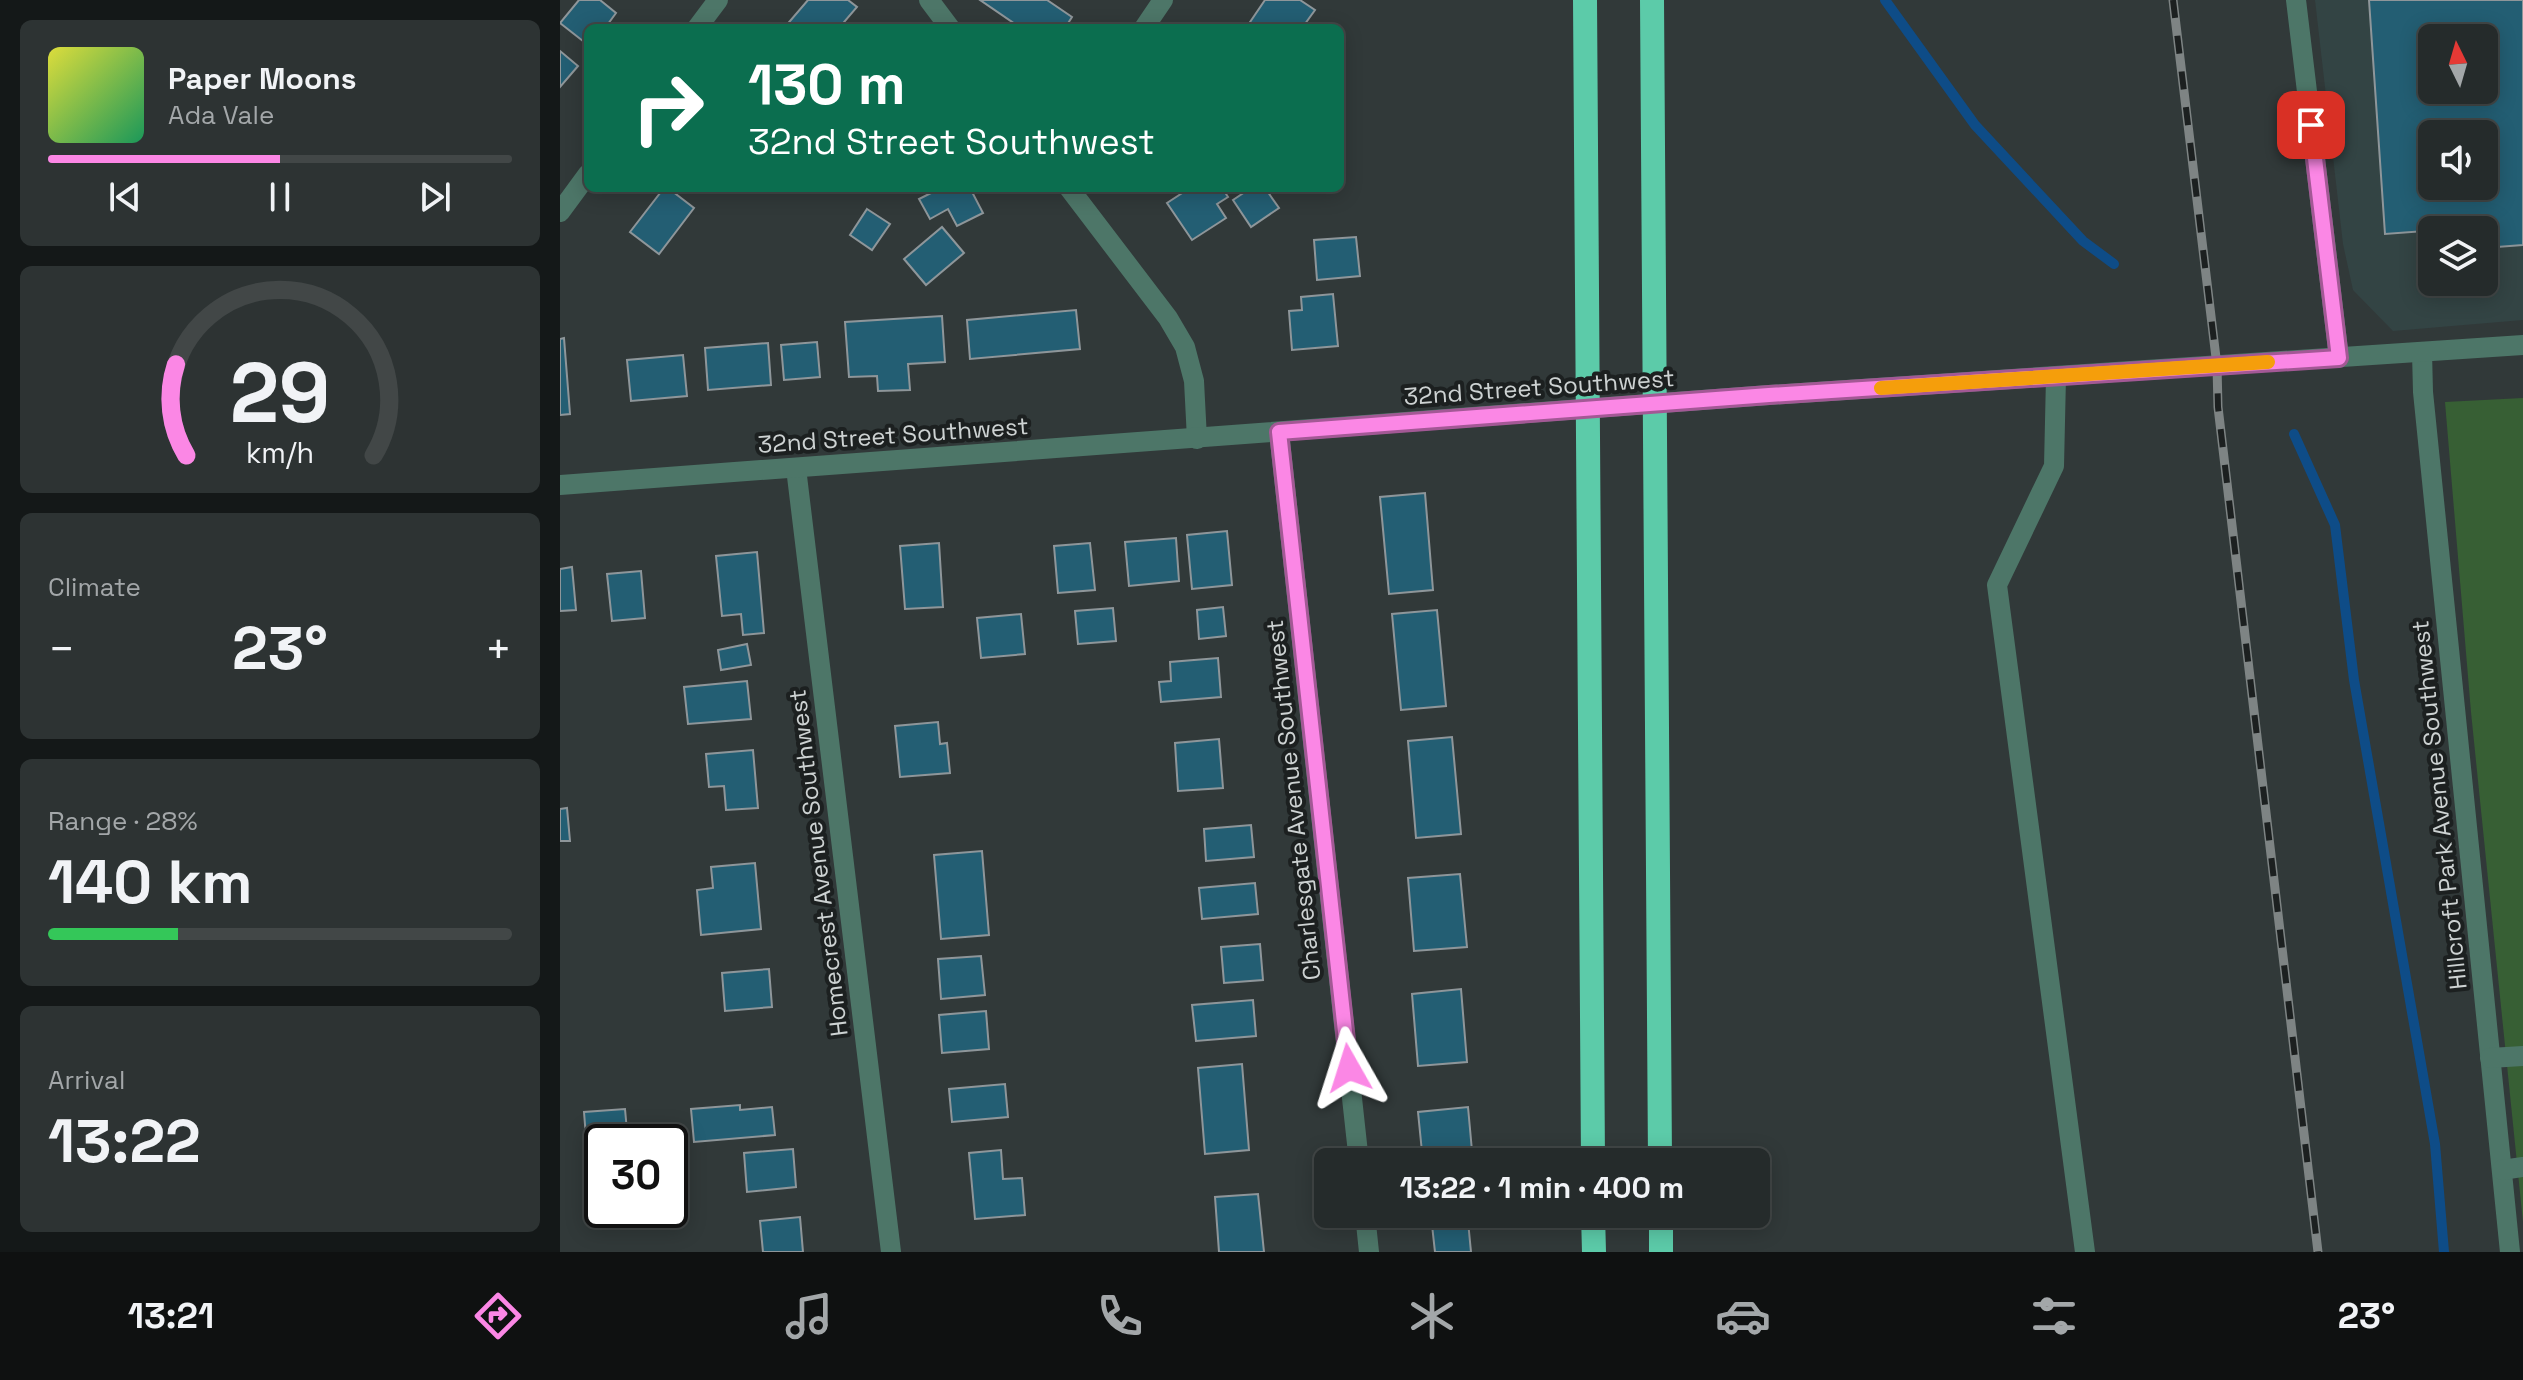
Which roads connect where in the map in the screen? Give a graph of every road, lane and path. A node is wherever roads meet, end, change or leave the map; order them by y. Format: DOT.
graph roads {
  1 [pos="718,0"];
  2 [pos="929,0"];
  3 [pos="1163,0"];
  4 [pos="1585,0"];
  5 [pos="1652,0"];
  6 [pos="2296,0"];
  7 [pos="700,24"];
  8 [pos="947,24"];
  9 [pos="1147,24"];
  10 [pos="584,179"];
  11 [pos="1072,192"];
  12 [pos="560,212"];
  13 [pos="2523,345"];
  14 [pos="2422,352"];
  15 [pos="2339,358"];
  16 [pos="2056,377"];
  17 [pos="1279,432"];
  18 [pos="1197,439"];
  19 [pos="796,468"];
  20 [pos="560,485"];
  21 [pos="2523,1056"];
  22 [pos="2490,1058"];
  23 [pos="1357,1148"];
  24 [pos="1593,1148"];
  25 [pos="1660,1148"];
  26 [pos="2523,1167"];
  27 [pos="2502,1170"];
  28 [pos="1366,1228"];
  29 [pos="1593,1228"];
  30 [pos="1661,1228"];
  31 [pos="891,1252"];
  32 [pos="1369,1252"];
  33 [pos="1594,1252"];
  34 [pos="1661,1252"];
  35 [pos="2085,1252"];
  36 [pos="2510,1252"];
  1 -- 7 [label="street"];
  2 -- 8 [label="street"];
  3 -- 9 [label="street"];
  4 -- 24 [label="highway"];
  5 -- 25 [label="highway"];
  6 -- 15 [label="street"];
  10 -- 12 [label="street"];
  11 -- 18 [label="street"];
  13 -- 14 [label="street, 32nd Street Southwest"];
  14 -- 15 [label="street, 32nd Street Southwest"];
  14 -- 22 [label="street, Hillcroft Park Avenue Southwest"];
  15 -- 16 [label="street, 32nd Street Southwest"];
  16 -- 17 [label="street, 32nd Street Southwest"];
  16 -- 35 [label="street"];
  17 -- 18 [label="street, 32nd Street Southwest"];
  17 -- 23 [label="street, Charlesgate Avenue Southwest"];
  18 -- 19 [label="street, 32nd Street Southwest"];
  19 -- 20 [label="street, 32nd Street Southwest"];
  19 -- 31 [label="street, Homecrest Avenue Southwest"];
  21 -- 22 [label="street"];
  22 -- 27 [label="street, Hillcroft Park Avenue Southwest"];
  26 -- 27 [label="street"];
  27 -- 36 [label="street, Hillcroft Park Avenue Southwest"];
  28 -- 32 [label="street"];
  29 -- 33 [label="highway"];
  30 -- 34 [label="highway"];
}
